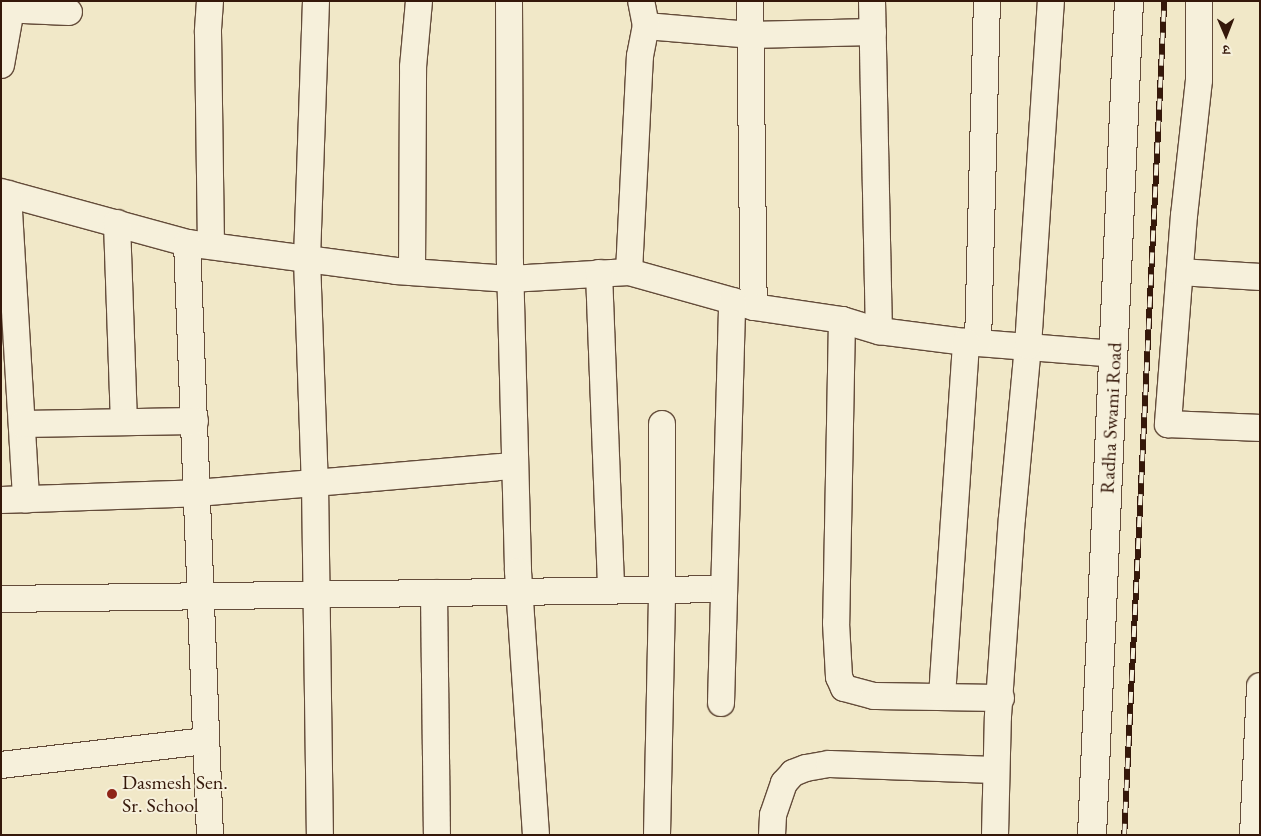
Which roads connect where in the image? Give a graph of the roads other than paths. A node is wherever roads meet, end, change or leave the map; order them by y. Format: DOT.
graph roads {
  1 [pos="210,1"];
  2 [pos="316,1"];
  3 [pos="419,1"];
  4 [pos="509,1"];
  5 [pos="641,1"];
  6 [pos="750,1"];
  7 [pos="872,1"];
  8 [pos="987,1"];
  9 [pos="1051,1"];
  10 [pos="1129,1"];
  11 [pos="1199,1"];
  12 [pos="6,9"];
  13 [pos="69,12"];
  14 [pos="646,26"];
  15 [pos="873,32"];
  16 [pos="750,35"];
  17 [pos="1,65"];
  18 [pos="5,193"];
  19 [pos="117,223"];
  20 [pos="6,229"];
  21 [pos="199,245"];
  22 [pos="307,259"];
  23 [pos="412,272"];
  24 [pos="629,272"];
  25 [pos="1180,272"];
  26 [pos="599,273"];
  27 [pos="1260,276"];
  28 [pos="510,279"];
  29 [pos="742,304"];
  30 [pos="842,320"];
  31 [pos="879,331"];
  32 [pos="972,343"];
  33 [pos="1028,346"];
  34 [pos="1114,354"];
  35 [pos="15,415"];
  36 [pos="195,421"];
  37 [pos="124,422"];
  38 [pos="662,424"];
  39 [pos="1260,428"];
  40 [pos="516,466"];
  41 [pos="315,483"];
  42 [pos="197,493"];
  43 [pos="14,499"];
  44 [pos="724,589"];
  45 [pos="611,590"];
  46 [pos="662,590"];
  47 [pos="520,591"];
  48 [pos="434,592"];
  49 [pos="316,594"];
  50 [pos="200,596"];
  51 [pos="1,599"];
  52 [pos="1260,686"];
  53 [pos="942,696"];
  54 [pos="1001,698"];
  55 [pos="721,703"];
  56 [pos="204,741"];
  57 [pos="1,765"];
  58 [pos="995,770"];
  59 [pos="210,835"];
  60 [pos="320,835"];
  61 [pos="437,835"];
  62 [pos="536,835"];
  63 [pos="657,835"];
  64 [pos="772,835"];
  65 [pos="995,835"];
  66 [pos="1092,835"];
  67 [pos="1253,835"];
  1 -- 21 [label="street"];
  2 -- 22 [label="street"];
  3 -- 23 [label="street"];
  4 -- 28 [label="street"];
  5 -- 14 [label="street"];
  6 -- 16 [label="street"];
  7 -- 15 [label="street"];
  8 -- 32 [label="street"];
  9 -- 33 [label="street"];
  10 -- 34 [label="street, Radha Swami Road"];
  11 -- 25 [label="street"];
  12 -- 13 [label="street"];
  12 -- 17 [label="street"];
  14 -- 16 [label="street"];
  14 -- 24 [label="street"];
  15 -- 16 [label="street"];
  15 -- 31 [label="street"];
  16 -- 29 [label="street"];
  18 -- 19 [label="street"];
  18 -- 20 [label="street"];
  19 -- 21 [label="street"];
  19 -- 37 [label="street"];
  20 -- 35 [label="street"];
  21 -- 22 [label="street"];
  21 -- 36 [label="street"];
  22 -- 23 [label="street"];
  22 -- 41 [label="street"];
  23 -- 28 [label="street"];
  24 -- 26 [label="street"];
  24 -- 29 [label="street"];
  25 -- 27 [label="street"];
  25 -- 39 [label="street"];
  26 -- 28 [label="street"];
  26 -- 45 [label="street"];
  28 -- 40 [label="street"];
  29 -- 30 [label="street"];
  29 -- 44 [label="street"];
  30 -- 31 [label="street"];
  30 -- 53 [label="street"];
  31 -- 32 [label="street"];
  32 -- 33 [label="street"];
  32 -- 53 [label="street"];
  33 -- 34 [label="street"];
  33 -- 54 [label="street"];
  34 -- 66 [label="street, Radha Swami Road"];
  35 -- 37 [label="street"];
  35 -- 43 [label="street"];
  36 -- 37 [label="street"];
  36 -- 42 [label="street"];
  38 -- 46 [label="street"];
  40 -- 41 [label="street"];
  40 -- 47 [label="street"];
  41 -- 42 [label="street"];
  41 -- 49 [label="street"];
  42 -- 43 [label="street"];
  42 -- 50 [label="street"];
  44 -- 46 [label="street"];
  44 -- 55 [label="street"];
  45 -- 46 [label="street"];
  45 -- 47 [label="street"];
  46 -- 63 [label="street"];
  47 -- 48 [label="street"];
  47 -- 62 [label="street"];
  48 -- 49 [label="street"];
  48 -- 61 [label="street"];
  49 -- 50 [label="street"];
  49 -- 60 [label="street"];
  50 -- 51 [label="street"];
  50 -- 56 [label="street"];
  52 -- 67 [label="street"];
  53 -- 54 [label="street"];
  54 -- 58 [label="street"];
  56 -- 57 [label="street"];
  56 -- 59 [label="street"];
  58 -- 64 [label="street"];
  58 -- 65 [label="street"];
}
